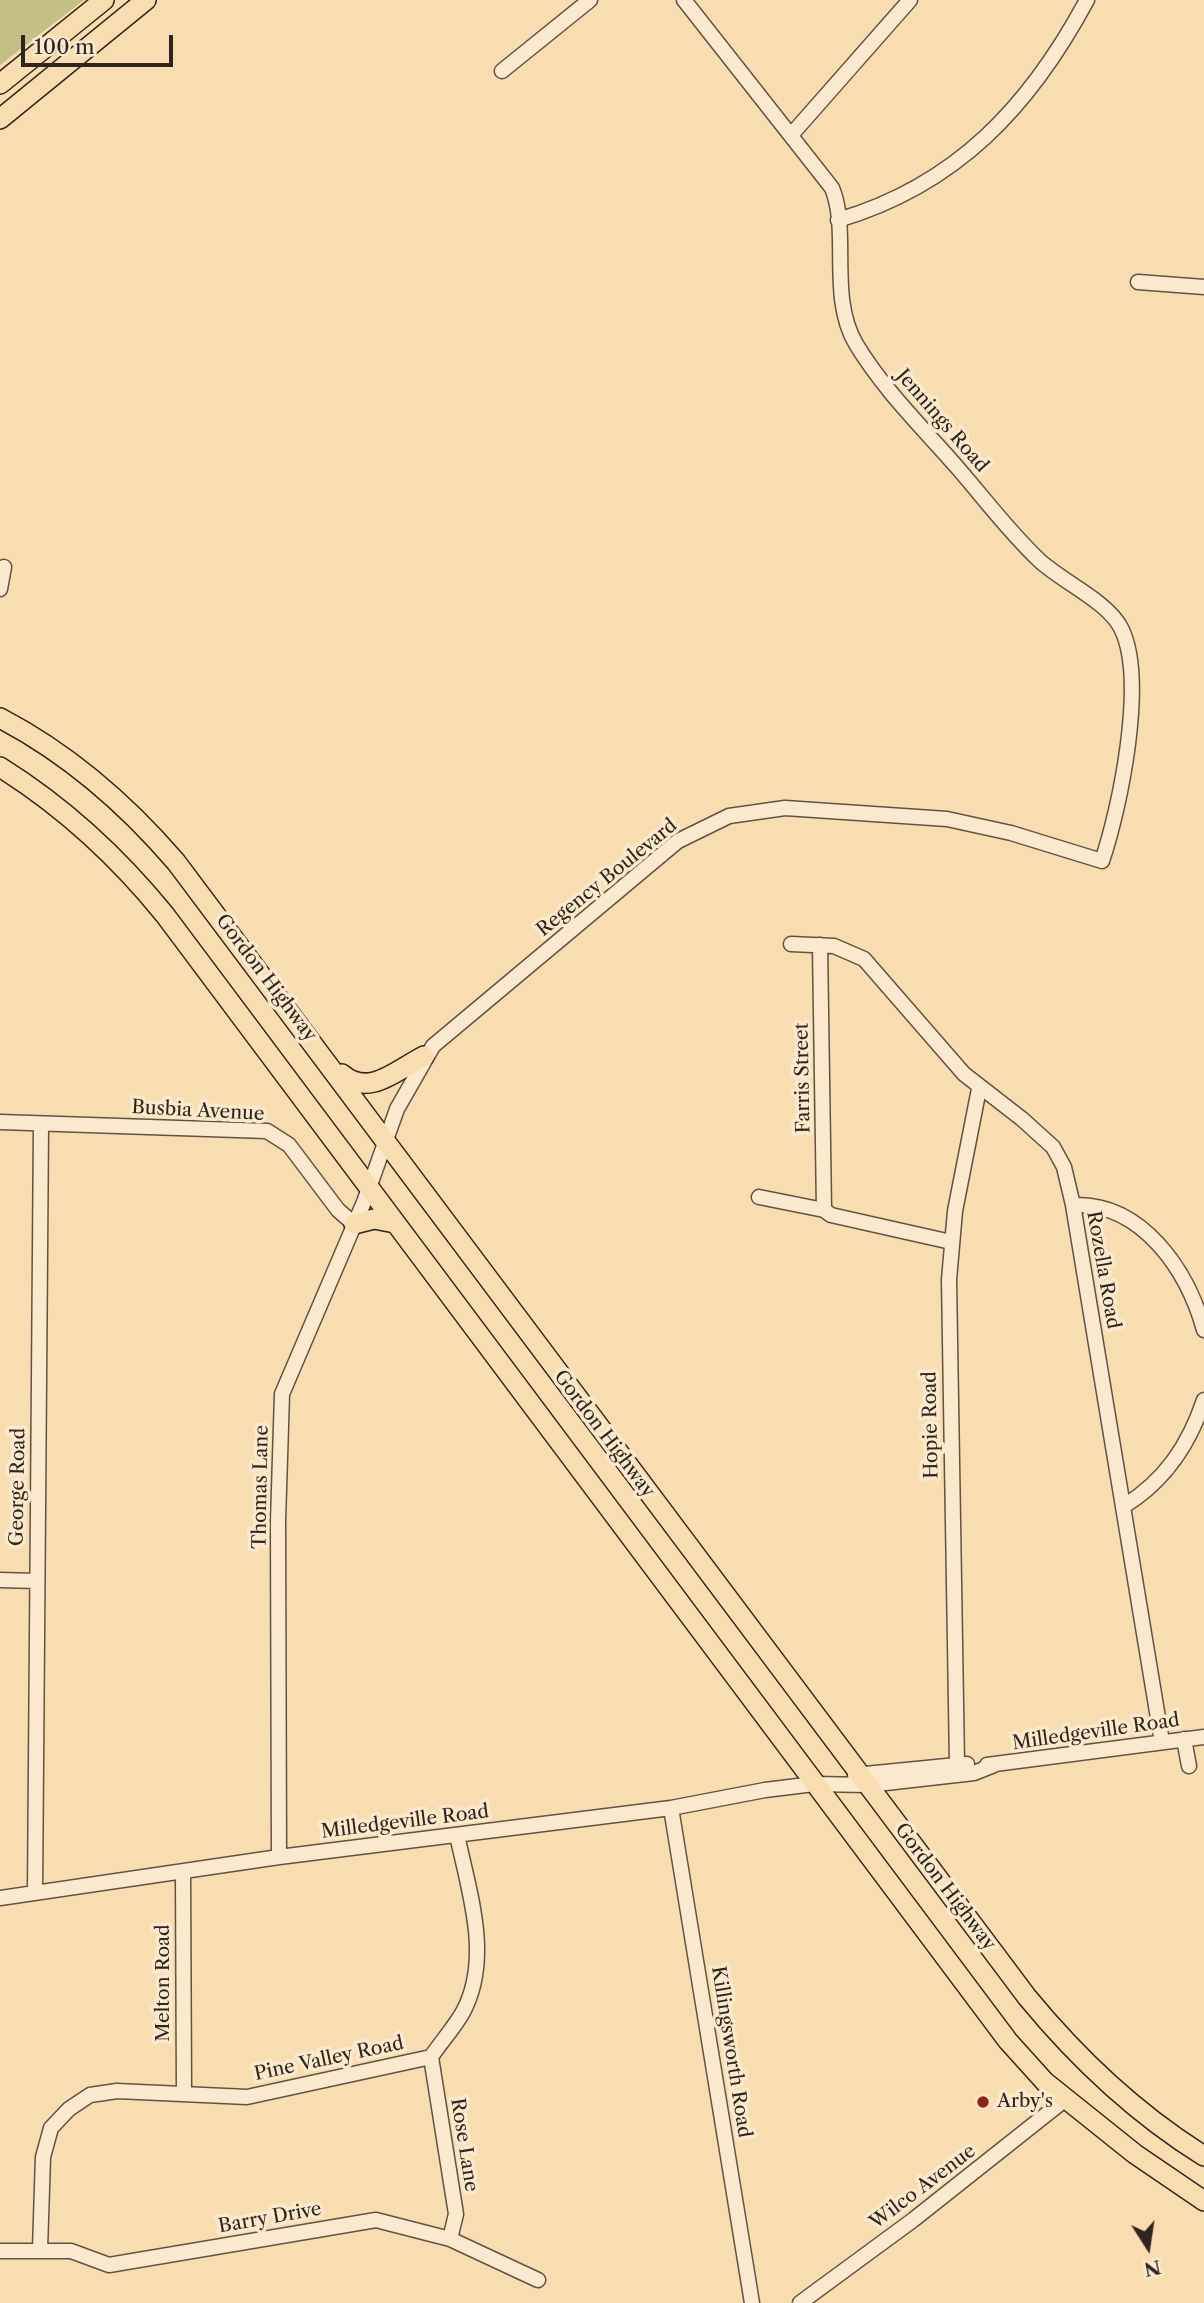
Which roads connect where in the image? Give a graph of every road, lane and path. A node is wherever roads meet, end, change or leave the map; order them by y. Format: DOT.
graph roads {
  1 [pos="104,0"];
  2 [pos="146,0"];
  3 [pos="590,0"];
  4 [pos="684,0"];
  5 [pos="910,0"];
  6 [pos="1087,0"];
  7 [pos="502,71"];
  8 [pos="0,84"];
  9 [pos="0,119"];
  10 [pos="792,134"];
  11 [pos="838,220"];
  12 [pos="1138,282"];
  13 [pos="1204,287"];
  14 [pos="0,569"];
  15 [pos="1,587"];
  16 [pos="0,718"];
  17 [pos="0,768"];
  18 [pos="1102,861"];
  19 [pos="791,944"];
  20 [pos="820,945"];
  21 [pos="424,1056"];
  22 [pos="332,1066"];
  23 [pos="979,1088"];
  24 [pos="0,1122"];
  25 [pos="41,1124"];
  26 [pos="386,1139"];
  27 [pos="369,1188"];
  28 [pos="759,1197"];
  29 [pos="1073,1205"];
  30 [pos="824,1210"];
  31 [pos="395,1223"];
  32 [pos="354,1224"];
  33 [pos="951,1242"];
  34 [pos="1204,1330"];
  35 [pos="1204,1400"];
  36 [pos="1124,1506"];
  37 [pos="0,1580"];
  38 [pos="36,1581"];
  39 [pos="1204,1737"];
  40 [pos="1184,1739"];
  41 [pos="1162,1742"];
  42 [pos="957,1764"];
  43 [pos="994,1765"];
  44 [pos="1189,1766"];
  45 [pos="864,1780"];
  46 [pos="814,1784"];
  47 [pos="671,1808"];
  48 [pos="457,1835"];
  49 [pos="279,1857"];
  50 [pos="183,1873"];
  51 [pos="35,1893"];
  52 [pos="0,1898"];
  53 [pos="431,2057"];
  54 [pos="184,2093"];
  55 [pos="1068,2098"];
  56 [pos="1204,2155"];
  57 [pos="1204,2201"];
  58 [pos="450,2239"];
  59 [pos="40,2249"];
  60 [pos="0,2250"];
  61 [pos="538,2280"];
  62 [pos="752,2303"];
  63 [pos="800,2303"];
  1 -- 8 [label="highway"];
  2 -- 9 [label="highway"];
  3 -- 7 [label="street"];
  4 -- 10 [label="street, Jennings Road"];
  5 -- 10 [label="street"];
  6 -- 11 [label="street"];
  10 -- 11 [label="street, Jennings Road"];
  11 -- 18 [label="street, Jennings Road"];
  12 -- 13 [label="street"];
  14 -- 15 [label="street"];
  16 -- 22 [label="highway, Gordon Highway"];
  17 -- 27 [label="highway"];
  18 -- 21 [label="street, Regency Boulevard"];
  19 -- 20 [label="street, Rozella Road"];
  20 -- 23 [label="street, Rozella Road"];
  20 -- 30 [label="street, Farris Street"];
  21 -- 22 [label="highway"];
  21 -- 26 [label="street, Regency Boulevard"];
  22 -- 26 [label="highway, Gordon Highway"];
  23 -- 29 [label="street, Rozella Road"];
  23 -- 33 [label="street, Hopie Road"];
  24 -- 25 [label="street, Busbia Avenue"];
  25 -- 32 [label="street, Busbia Avenue"];
  25 -- 38 [label="street, George Road"];
  26 -- 27 [label="street, Thomas Lane"];
  26 -- 45 [label="highway, Gordon Highway"];
  27 -- 31 [label="highway"];
  27 -- 32 [label="street, Thomas Lane"];
  28 -- 30 [label="street"];
  29 -- 34 [label="street"];
  29 -- 36 [label="street, Rozella Road"];
  30 -- 33 [label="street"];
  31 -- 32 [label="highway"];
  31 -- 46 [label="highway"];
  32 -- 49 [label="street, Thomas Lane"];
  33 -- 42 [label="street, Hopie Road"];
  35 -- 36 [label="street"];
  36 -- 41 [label="street, Rozella Road"];
  37 -- 38 [label="street"];
  38 -- 51 [label="street, George Road"];
  39 -- 40 [label="street, Milledgeville Road"];
  40 -- 41 [label="street, Milledgeville Road"];
  40 -- 44 [label="street"];
  41 -- 43 [label="street, Milledgeville Road"];
  42 -- 43 [label="street, Milledgeville Road"];
  42 -- 45 [label="street, Milledgeville Road"];
  43 -- 45 [label="street, Milledgeville Road"];
  45 -- 46 [label="street, Milledgeville Road"];
  45 -- 56 [label="highway, Gordon Highway"];
  46 -- 47 [label="street, Milledgeville Road"];
  46 -- 55 [label="highway"];
  47 -- 48 [label="street, Milledgeville Road"];
  47 -- 62 [label="street, Killingsworth Road"];
  48 -- 49 [label="street, Milledgeville Road"];
  48 -- 53 [label="street, Pine Valley Road"];
  49 -- 50 [label="street, Milledgeville Road"];
  50 -- 51 [label="street, Milledgeville Road"];
  50 -- 54 [label="street, Melton Road"];
  51 -- 52 [label="street, Milledgeville Road"];
  53 -- 54 [label="street, Pine Valley Road"];
  53 -- 58 [label="street, Rose Lane"];
  54 -- 59 [label="street, Pine Valley Road"];
  55 -- 57 [label="highway"];
  55 -- 63 [label="street, Wilco Avenue"];
  58 -- 59 [label="street, Barry Drive"];
  58 -- 61 [label="street, Barry Drive"];
  59 -- 60 [label="street, Barry Drive"];
}
